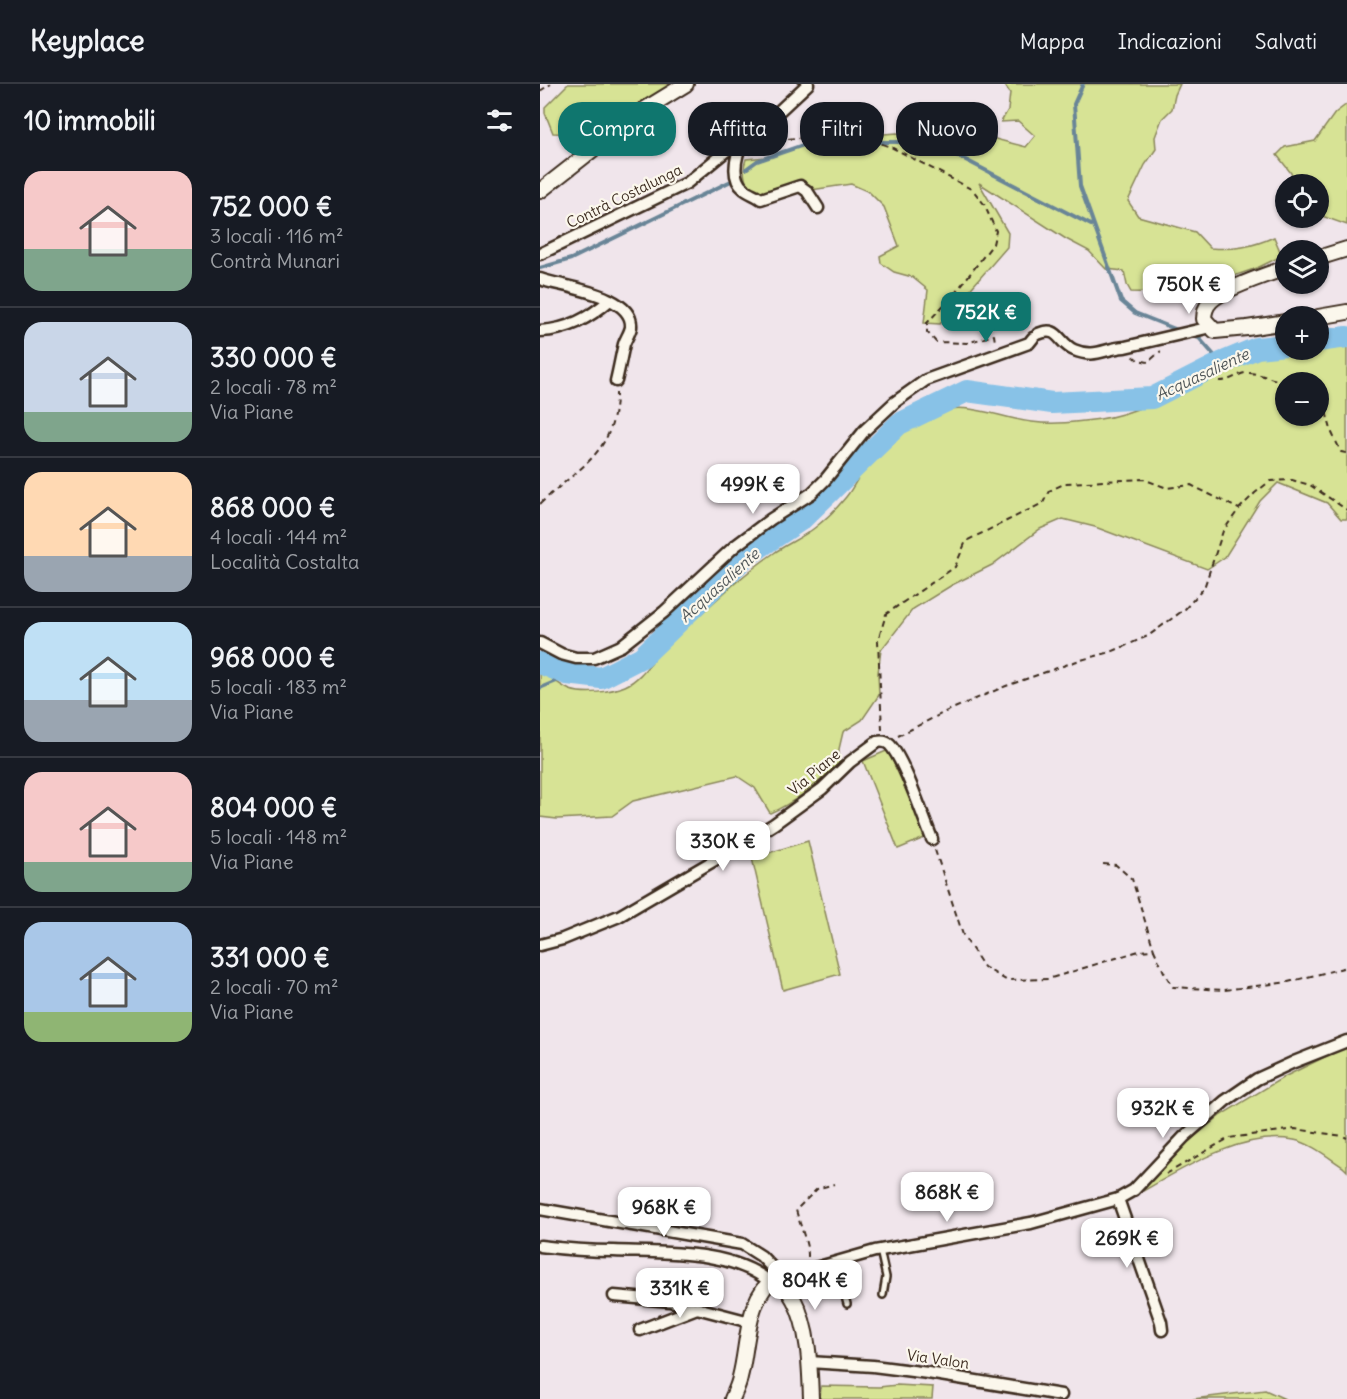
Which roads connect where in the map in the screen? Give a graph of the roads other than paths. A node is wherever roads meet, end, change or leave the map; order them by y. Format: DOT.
graph roads {
  1 [pos="686,84"];
  2 [pos="808,84"];
  3 [pos="788,103"];
  4 [pos="720,156"];
  5 [pos="736,156"];
  6 [pos="540,191"];
  7 [pos="818,208"];
  8 [pos="1347,249"];
  9 [pos="540,254"];
  10 [pos="1329,255"];
  11 [pos="1275,272"];
  12 [pos="540,279"];
  13 [pos="610,300"];
  14 [pos="1347,312"];
  15 [pos="1329,315"];
  16 [pos="1275,323"];
  17 [pos="1211,327"];
  18 [pos="540,331"];
  19 [pos="616,381"];
  20 [pos="540,643"];
  21 [pos="932,839"];
  22 [pos="540,945"];
  23 [pos="1347,1041"];
  24 [pos="1118,1199"];
  25 [pos="540,1209"];
  26 [pos="540,1246"];
  27 [pos="880,1250"];
  28 [pos="836,1263"];
  29 [pos="774,1278"];
  30 [pos="883,1295"];
  31 [pos="614,1296"];
  32 [pos="847,1304"];
  33 [pos="697,1308"];
  34 [pos="750,1322"];
  35 [pos="639,1330"];
  36 [pos="1162,1330"];
  37 [pos="809,1362"];
  38 [pos="1061,1395"];
  39 [pos="732,1399"];
  40 [pos="811,1399"];
  1 -- 6 [label="street"];
  2 -- 3 [label="street, Contrà Costalunga"];
  4 -- 9 [label="street, Contrà Costalunga"];
  5 -- 7 [label="street"];
  8 -- 10 [label="street"];
  11 -- 17 [label="street"];
  12 -- 13 [label="street"];
  13 -- 18 [label="street"];
  13 -- 19 [label="street"];
  14 -- 15 [label="street"];
  16 -- 17 [label="street"];
  17 -- 20 [label="street"];
  21 -- 22 [label="street, Via Piane"];
  23 -- 24 [label="street"];
  24 -- 27 [label="street"];
  24 -- 36 [label="street"];
  25 -- 29 [label="street"];
  26 -- 29 [label="street"];
  27 -- 28 [label="street"];
  27 -- 30 [label="lane"];
  28 -- 29 [label="street"];
  28 -- 32 [label="lane"];
  29 -- 34 [label="street"];
  29 -- 37 [label="street"];
  31 -- 33 [label="street"];
  33 -- 34 [label="street"];
  33 -- 35 [label="street"];
  34 -- 39 [label="street"];
  37 -- 38 [label="street, Via Valon"];
  37 -- 40 [label="street"];
}
